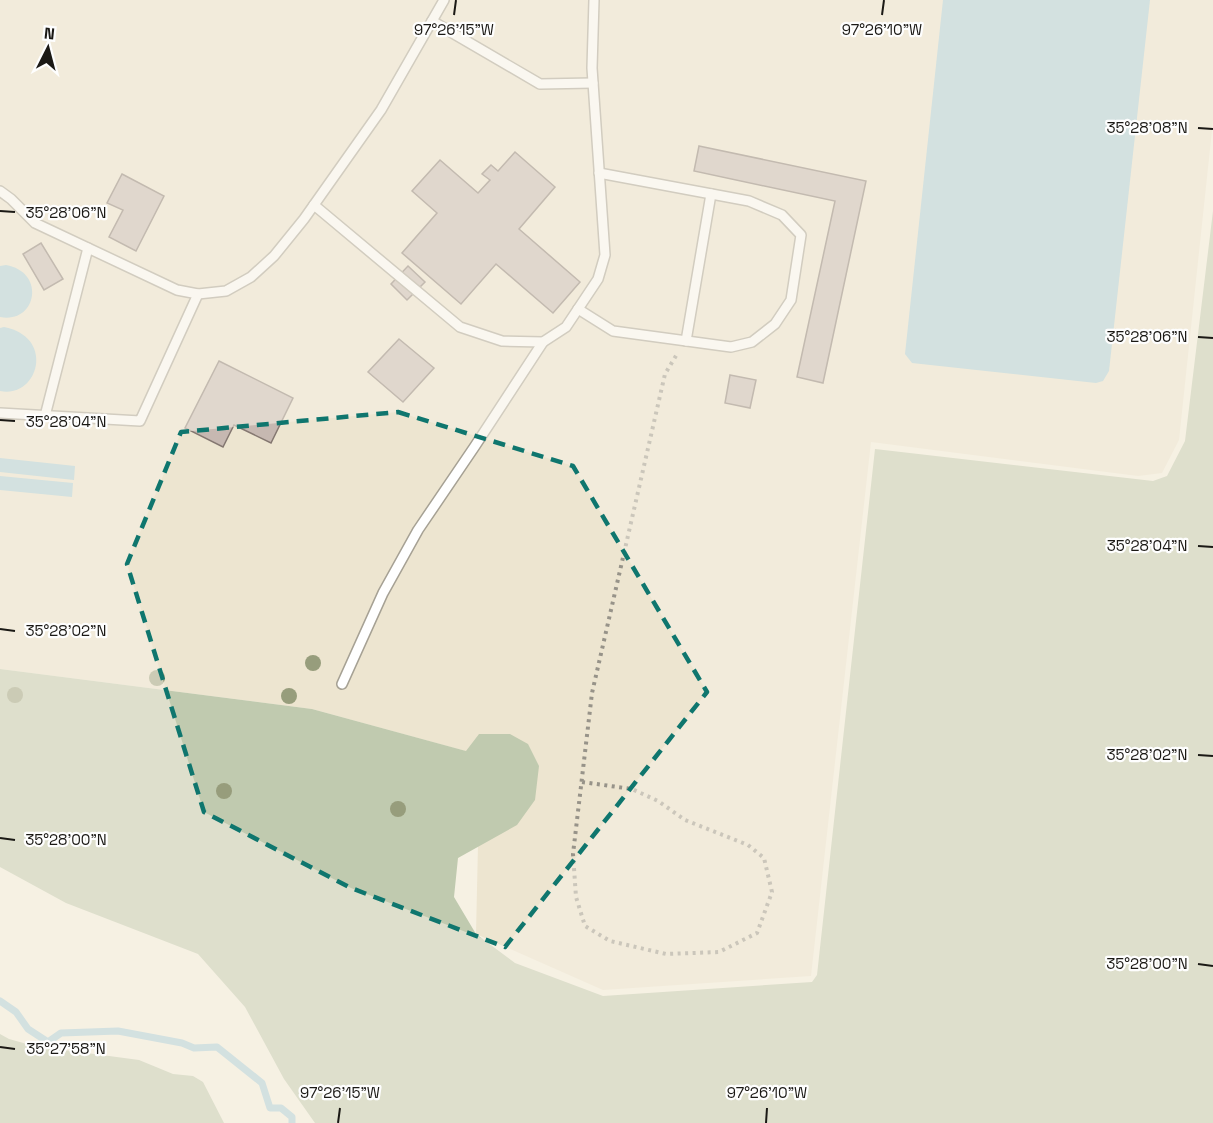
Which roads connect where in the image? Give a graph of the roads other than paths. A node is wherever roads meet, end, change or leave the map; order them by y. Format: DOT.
graph roads {
  1 [pos="444,0"];
  2 [pos="594,0"];
  3 [pos="432,21"];
  4 [pos="593,83"];
  5 [pos="599,173"];
  6 [pos="0,191"];
  7 [pos="711,194"];
  8 [pos="314,205"];
  9 [pos="88,248"];
  10 [pos="198,294"];
  11 [pos="578,309"];
  12 [pos="686,341"];
  13 [pos="543,342"];
  14 [pos="0,413"];
  15 [pos="45,416"];
  16 [pos="342,684"];
  1 -- 3 [label="lane"];
  2 -- 4 [label="lane"];
  3 -- 4 [label="lane"];
  3 -- 8 [label="lane"];
  4 -- 5 [label="lane"];
  5 -- 7 [label="lane"];
  5 -- 11 [label="lane"];
  6 -- 9 [label="lane"];
  7 -- 12 [label="lane"];
  7 -- 12 [label="lane"];
  8 -- 10 [label="lane"];
  8 -- 13 [label="lane"];
  9 -- 10 [label="lane"];
  9 -- 15 [label="lane"];
  10 -- 15 [label="lane"];
  11 -- 12 [label="lane"];
  11 -- 13 [label="lane"];
  13 -- 16 [label="lane"];
  14 -- 15 [label="lane"];
}
